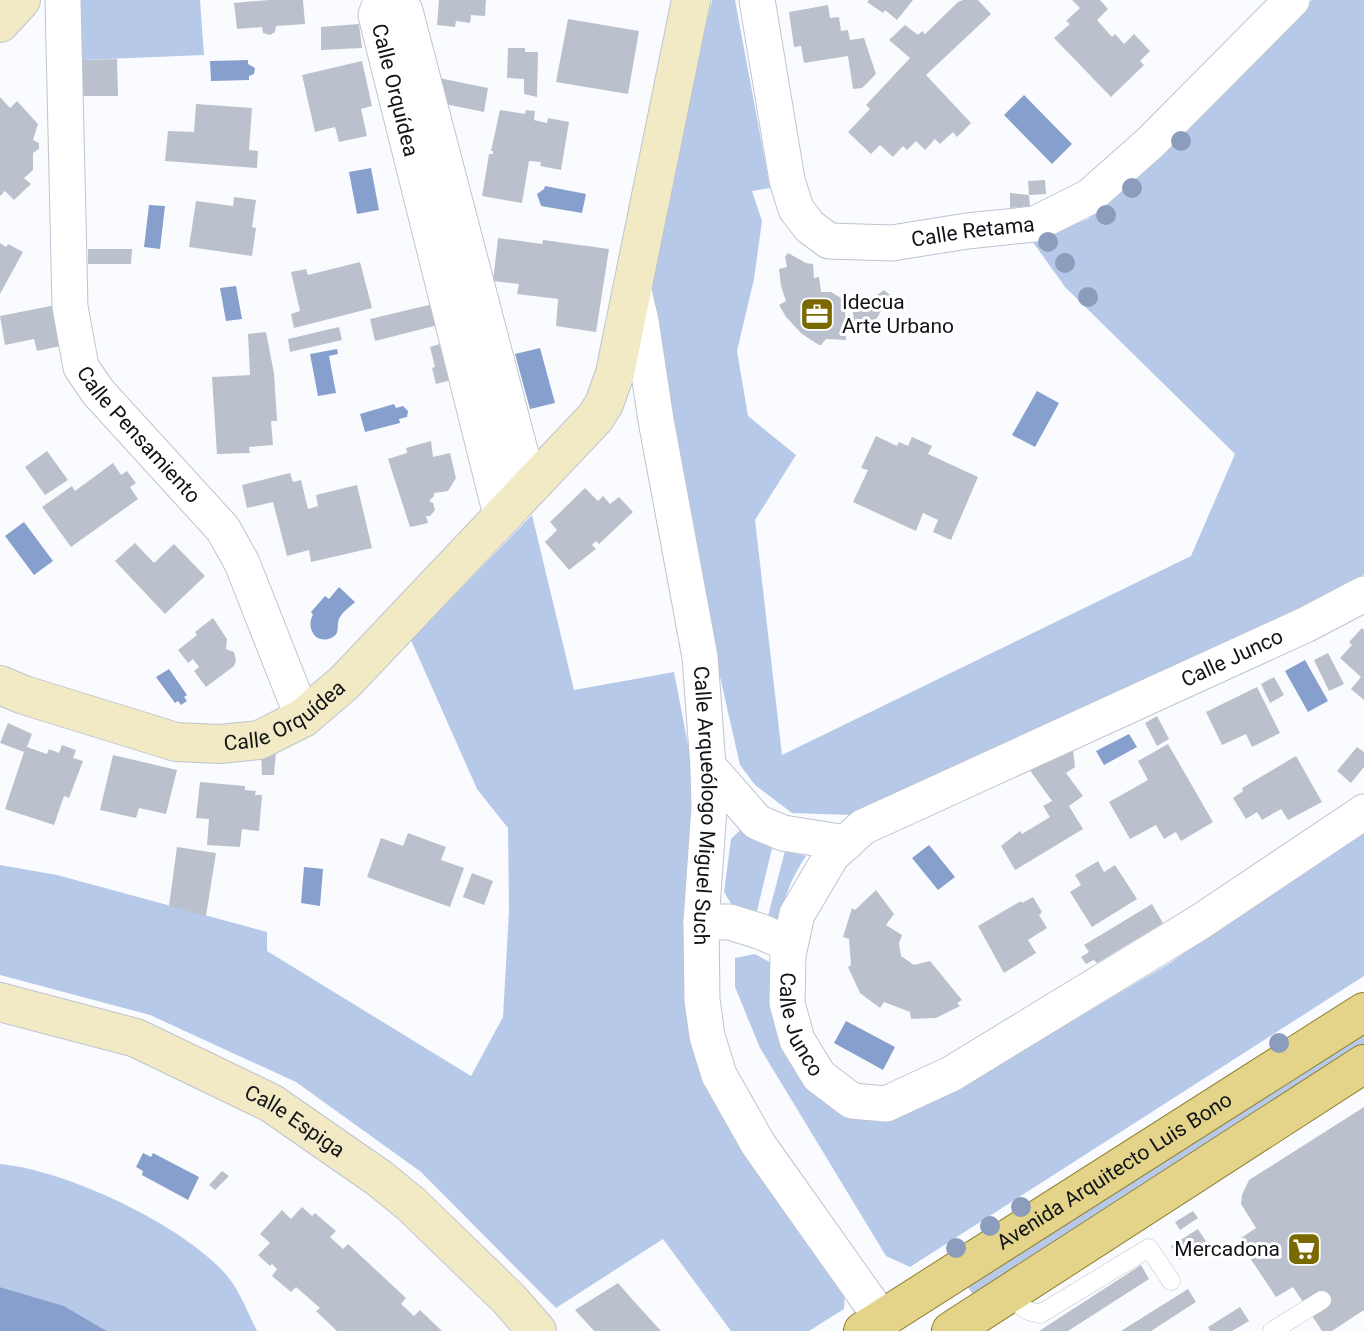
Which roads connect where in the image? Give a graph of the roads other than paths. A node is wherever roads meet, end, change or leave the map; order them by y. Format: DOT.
graph roads {
  1 [pos="21,0"];
  2 [pos="63,0"];
  3 [pos="691,0"];
  4 [pos="757,0"];
  5 [pos="1292,0"];
  6 [pos="0,23"];
  7 [pos="633,286"];
  8 [pos="604,404"];
  9 [pos="654,410"];
  10 [pos="529,485"];
  11 [pos="501,515"];
  12 [pos="1364,594"];
  13 [pos="0,685"];
  14 [pos="303,718"];
  15 [pos="708,766"];
  16 [pos="1364,812"];
  17 [pos="757,822"];
  18 [pos="707,833"];
  19 [pos="846,843"];
  20 [pos="701,922"];
  21 [pos="790,944"];
  22 [pos="0,1002"];
  23 [pos="1364,1012"];
  24 [pos="1364,1064"];
  25 [pos="1171,1281"];
  26 [pos="1007,1295"];
  27 [pos="1322,1300"];
  28 [pos="873,1325"];
  29 [pos="537,1331"];
  30 [pos="951,1331"];
  31 [pos="1272,1331"];
  1 -- 6 [label="street"];
  2 -- 14 [label="street, Calle Pensamiento"];
  3 -- 7 [label="street, Calle Orquídea"];
  4 -- 5 [label="street, Calle Retama"];
  7 -- 8 [label="street, Calle Orquídea"];
  7 -- 9 [label="street, Calle Arqueólogo Miguel Such"];
  8 -- 9 [label="street, Calle Orquídea"];
  8 -- 10 [label="street, Calle Orquídea"];
  9 -- 15 [label="street, Calle Arqueólogo Miguel Such"];
  10 -- 11 [label="street, Calle Orquídea"];
  10 -- 11 [label="street, Calle Orquídea"];
  11 -- 14 [label="street, Calle Orquídea"];
  12 -- 19 [label="street, Calle Junco"];
  13 -- 14 [label="street, Calle Orquídea"];
  15 -- 17 [label="street"];
  15 -- 18 [label="street, Calle Arqueólogo Miguel Such"];
  16 -- 21 [label="street, Calle Junco"];
  17 -- 18 [label="street"];
  17 -- 19 [label="street"];
  18 -- 20 [label="street, Calle Arqueólogo Miguel Such"];
  19 -- 21 [label="street, Calle Junco"];
  20 -- 21 [label="street"];
  20 -- 28 [label="street, Calle Arqueólogo Miguel Such"];
  22 -- 29 [label="street, Calle Espiga"];
  23 -- 28 [label="main road, Avenida Arquitecto Luis Bono"];
  24 -- 26 [label="main road"];
  25 -- 26 [label="lane"];
  26 -- 30 [label="main road"];
  27 -- 31 [label="lane"];
}
